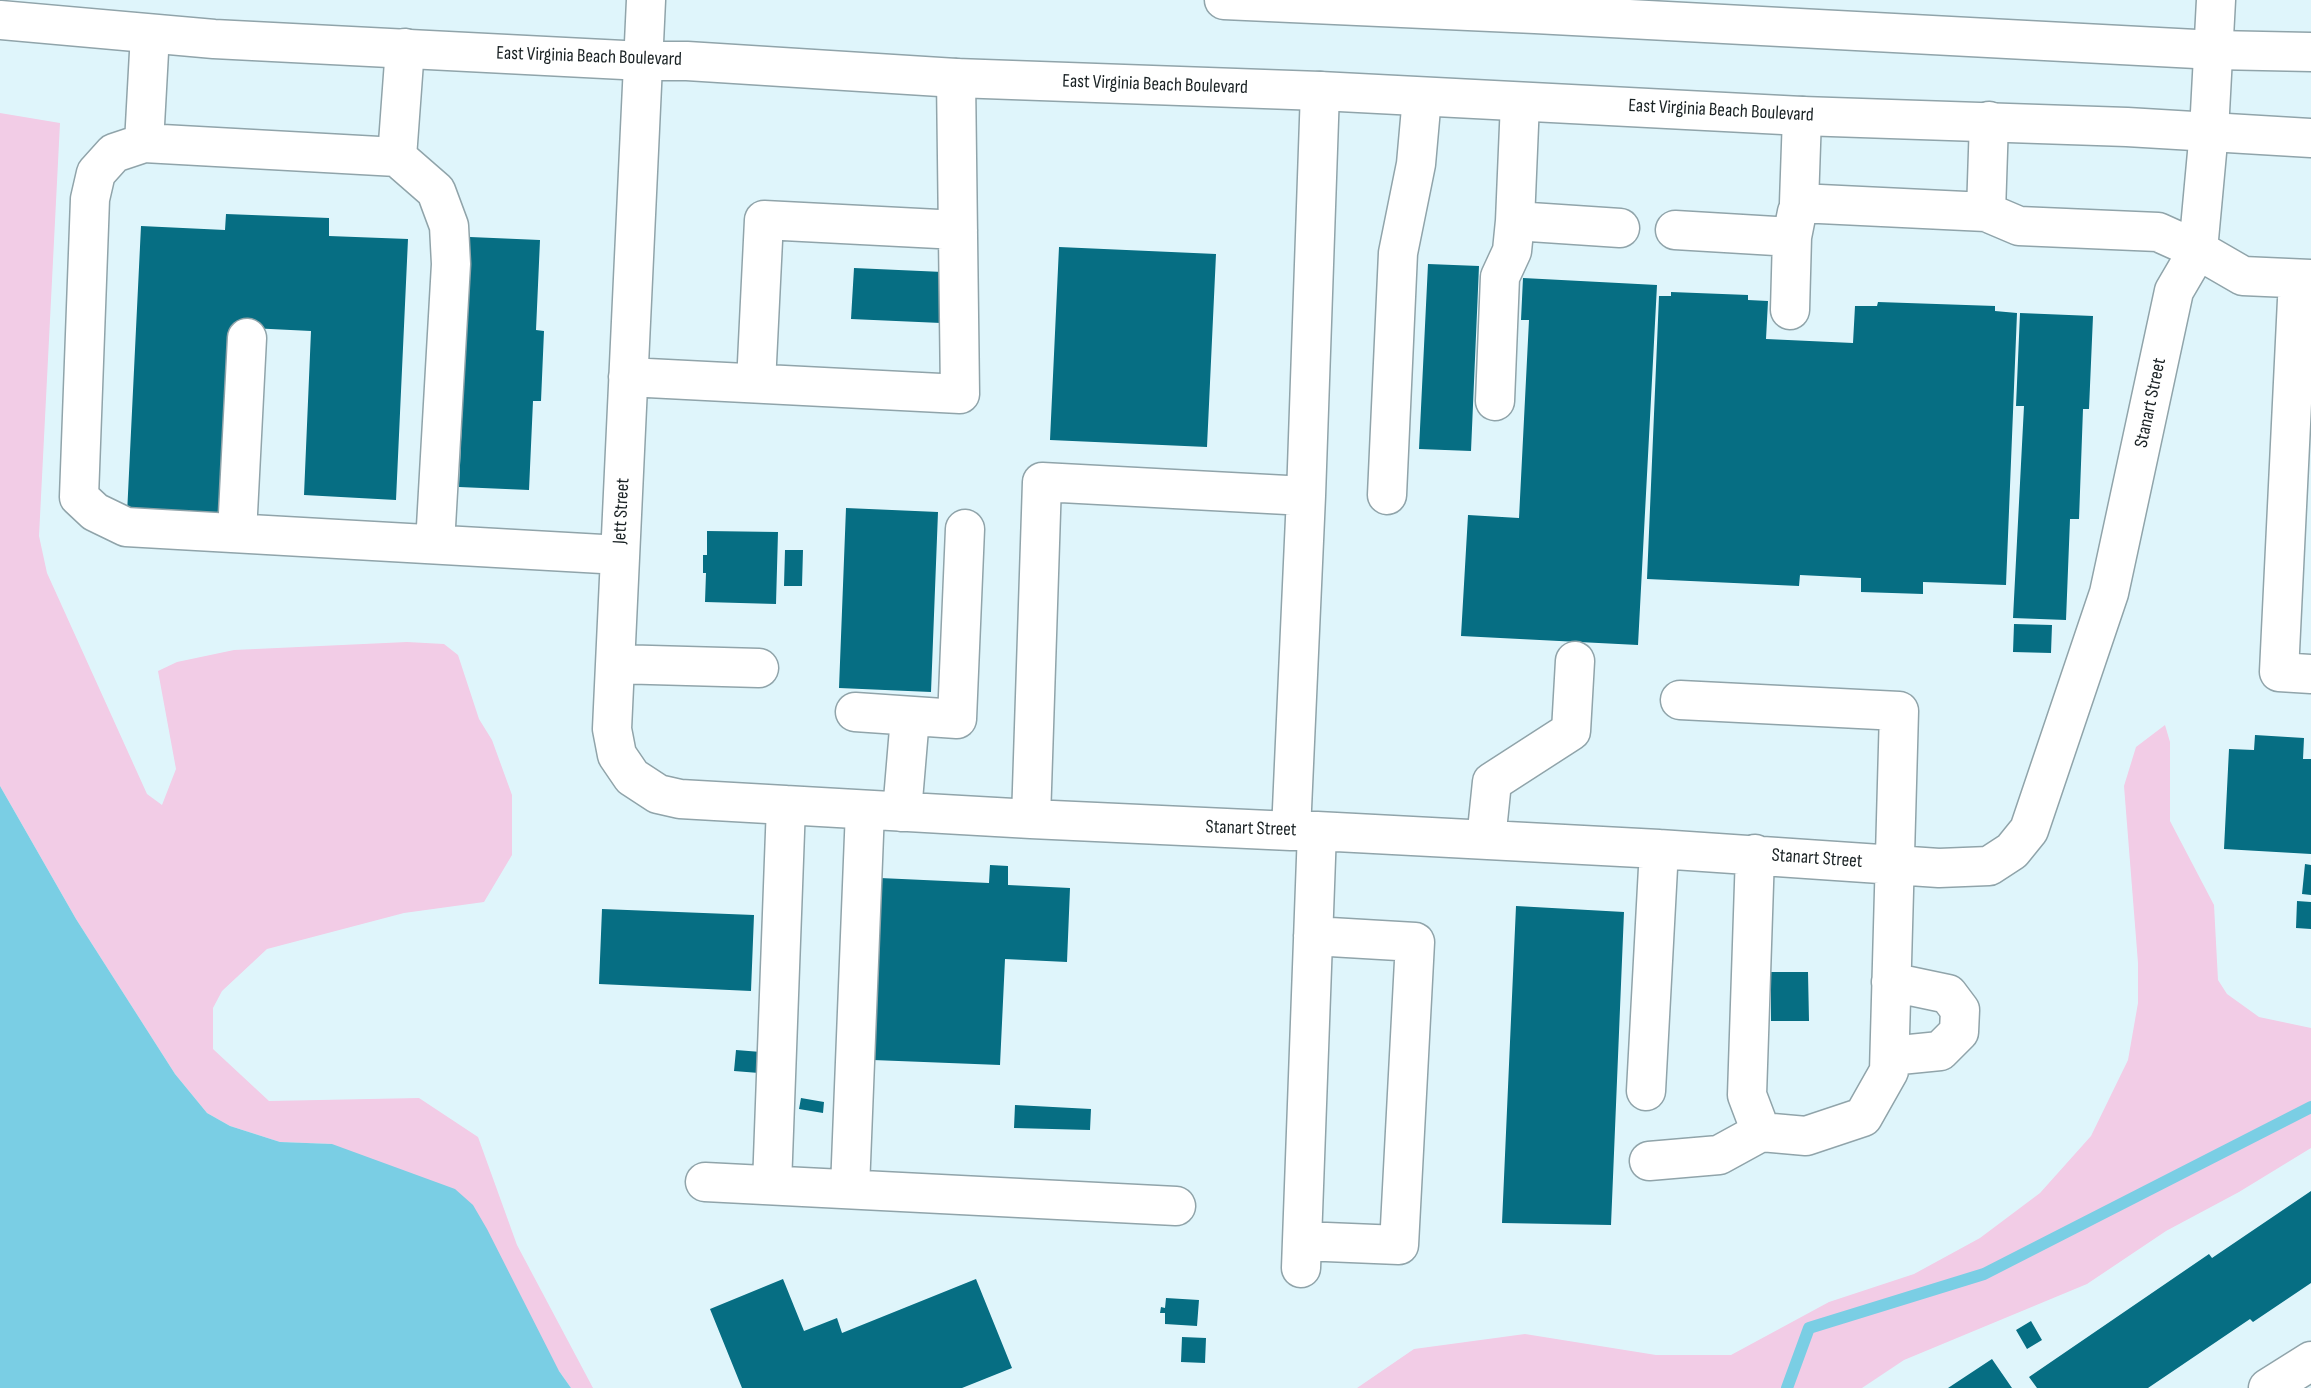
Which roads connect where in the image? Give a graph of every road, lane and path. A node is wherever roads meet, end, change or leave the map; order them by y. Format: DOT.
graph roads {
  1 [pos="646,0"];
  2 [pos="1224,0"];
  3 [pos="2217,0"];
  4 [pos="1535,7"];
  5 [pos="0,20"];
  6 [pos="149,34"];
  7 [pos="404,48"];
  8 [pos="2215,50"];
  9 [pos="2311,52"];
  10 [pos="643,61"];
  11 [pos="956,78"];
  12 [pos="1320,91"];
  13 [pos="1422,97"];
  14 [pos="1520,102"];
  15 [pos="1802,116"];
  16 [pos="1989,121"];
  17 [pos="2209,131"];
  18 [pos="2311,138"];
  19 [pos="144,143"];
  20 [pos="397,157"];
  21 [pos="1986,212"];
  22 [pos="1796,220"];
  23 [pos="1515,221"];
  24 [pos="1620,228"];
  25 [pos="958,230"];
  26 [pos="1675,230"];
  27 [pos="2198,250"];
  28 [pos="2304,279"];
  29 [pos="1790,310"];
  30 [pos="247,338"];
  31 [pos="628,377"];
  32 [pos="756,383"];
  33 [pos="1495,401"];
  34 [pos="1387,495"];
  35 [pos="1306,496"];
  36 [pos="965,528"];
  37 [pos="237,533"];
  38 [pos="435,544"];
  39 [pos="620,555"];
  40 [pos="1575,661"];
  41 [pos="615,664"];
  42 [pos="758,668"];
  43 [pos="2311,674"];
  44 [pos="1681,700"];
  45 [pos="855,712"];
  46 [pos="910,717"];
  47 [pos="786,805"];
  48 [pos="884,811"];
  49 [pos="1031,819"];
  50 [pos="1304,831"];
  51 [pos="1486,840"];
  52 [pos="1659,849"];
  53 [pos="1755,854"];
  54 [pos="1894,864"];
  55 [pos="1313,936"];
  56 [pos="1891,982"];
  57 [pos="1890,1056"];
  58 [pos="1646,1091"];
  59 [pos="1761,1132"];
  60 [pos="1649,1161"];
  61 [pos="705,1182"];
  62 [pos="772,1185"];
  63 [pos="850,1188"];
  64 [pos="1176,1206"];
  65 [pos="2311,1361"];
  66 [pos="2268,1388"];
  1 -- 10 [label="main road, Jett Street"];
  2 -- 4 [label="main road"];
  3 -- 8 [label="main road, Stanart Street"];
  4 -- 8 [label="main road"];
  5 -- 6 [label="main road, East Virginia Beach Boulevard"];
  6 -- 7 [label="main road, East Virginia Beach Boulevard"];
  6 -- 19 [label="main road"];
  7 -- 10 [label="main road, East Virginia Beach Boulevard"];
  7 -- 20 [label="main road"];
  8 -- 9 [label="main road"];
  8 -- 17 [label="main road, Stanart Street"];
  10 -- 11 [label="main road, East Virginia Beach Boulevard"];
  10 -- 31 [label="main road, Jett Street"];
  11 -- 12 [label="main road, East Virginia Beach Boulevard"];
  11 -- 25 [label="main road"];
  12 -- 13 [label="main road, East Virginia Beach Boulevard"];
  12 -- 35 [label="main road"];
  13 -- 14 [label="main road, East Virginia Beach Boulevard"];
  13 -- 34 [label="main road"];
  14 -- 15 [label="main road, East Virginia Beach Boulevard"];
  14 -- 23 [label="main road"];
  15 -- 16 [label="main road, East Virginia Beach Boulevard"];
  15 -- 22 [label="main road"];
  16 -- 17 [label="main road, East Virginia Beach Boulevard"];
  16 -- 21 [label="main road"];
  17 -- 18 [label="main road, East Virginia Beach Boulevard"];
  17 -- 27 [label="main road, Stanart Street"];
  19 -- 20 [label="main road"];
  19 -- 37 [label="main road"];
  20 -- 38 [label="main road"];
  21 -- 22 [label="main road"];
  21 -- 27 [label="main road"];
  22 -- 26 [label="main road"];
  22 -- 29 [label="main road"];
  23 -- 24 [label="main road"];
  23 -- 33 [label="main road"];
  25 -- 32 [label="main road"];
  25 -- 32 [label="main road"];
  27 -- 28 [label="main road"];
  27 -- 54 [label="main road, Stanart Street"];
  28 -- 43 [label="main road"];
  30 -- 37 [label="main road"];
  31 -- 32 [label="main road"];
  31 -- 39 [label="main road, Jett Street"];
  35 -- 49 [label="main road"];
  35 -- 50 [label="main road"];
  36 -- 46 [label="main road"];
  37 -- 38 [label="main road"];
  38 -- 39 [label="main road"];
  39 -- 41 [label="main road, Jett Street"];
  40 -- 51 [label="main road"];
  41 -- 42 [label="main road"];
  41 -- 47 [label="main road, Jett Street"];
  44 -- 54 [label="main road"];
  45 -- 46 [label="main road"];
  46 -- 48 [label="main road"];
  47 -- 48 [label="main road, Jett Street"];
  47 -- 62 [label="main road"];
  48 -- 49 [label="main road, Stanart Street"];
  48 -- 63 [label="main road"];
  49 -- 50 [label="main road, Stanart Street"];
  50 -- 51 [label="main road, Stanart Street"];
  50 -- 55 [label="main road"];
  51 -- 52 [label="main road, Stanart Street"];
  52 -- 53 [label="main road, Stanart Street"];
  52 -- 58 [label="main road"];
  53 -- 54 [label="main road, Stanart Street"];
  53 -- 59 [label="main road"];
  54 -- 56 [label="main road"];
  55 -- 55 [label="main road"];
  56 -- 57 [label="main road"];
  56 -- 57 [label="main road"];
  57 -- 59 [label="main road"];
  59 -- 60 [label="main road"];
  61 -- 62 [label="main road"];
  62 -- 63 [label="main road"];
  63 -- 64 [label="main road"];
  65 -- 66 [label="main road"];
}
